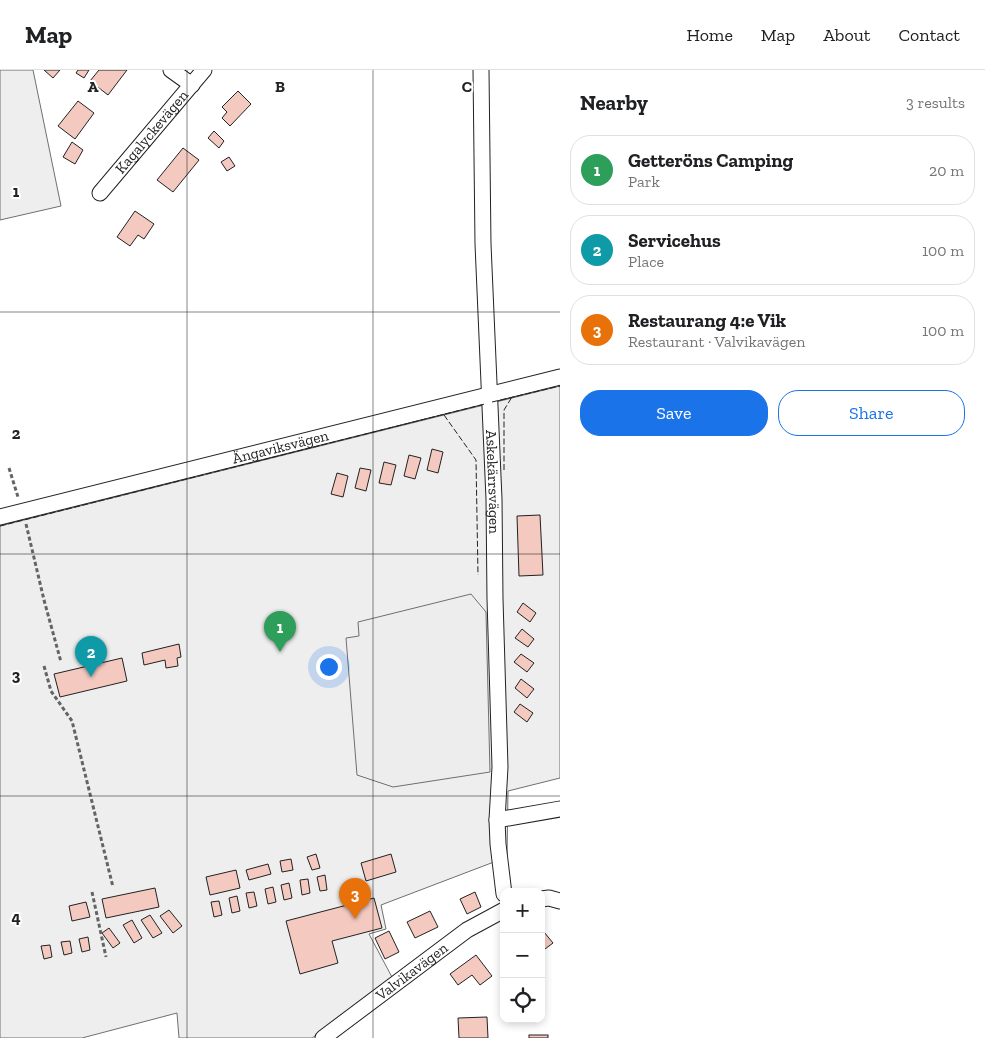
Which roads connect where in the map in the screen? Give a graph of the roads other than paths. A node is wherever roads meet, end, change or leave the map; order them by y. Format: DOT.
graph roads {
  1 [pos="172,70"];
  2 [pos="204,70"];
  3 [pos="481,70"];
  4 [pos="192,85"];
  5 [pos="100,193"];
  6 [pos="560,377"];
  7 [pos="489,393"];
  8 [pos="0,517"];
  9 [pos="560,809"];
  10 [pos="497,820"];
  11 [pos="503,888"];
  12 [pos="545,899"];
  13 [pos="560,901"];
  14 [pos="500,912"];
  15 [pos="323,1038"];
  1 -- 4 [label="street"];
  2 -- 4 [label="street, Kagalyckevägen"];
  3 -- 7 [label="street, Askekärrsvägen"];
  4 -- 5 [label="street, Kagalyckevägen"];
  6 -- 7 [label="street, Ängaviksvägen"];
  7 -- 8 [label="street, Ängaviksvägen"];
  7 -- 10 [label="street, Askekärrsvägen"];
  9 -- 10 [label="street"];
  10 -- 11 [label="street, Askekärrsvägen"];
  12 -- 13 [label="street"];
  14 -- 15 [label="street, Valvikavägen"];
}
